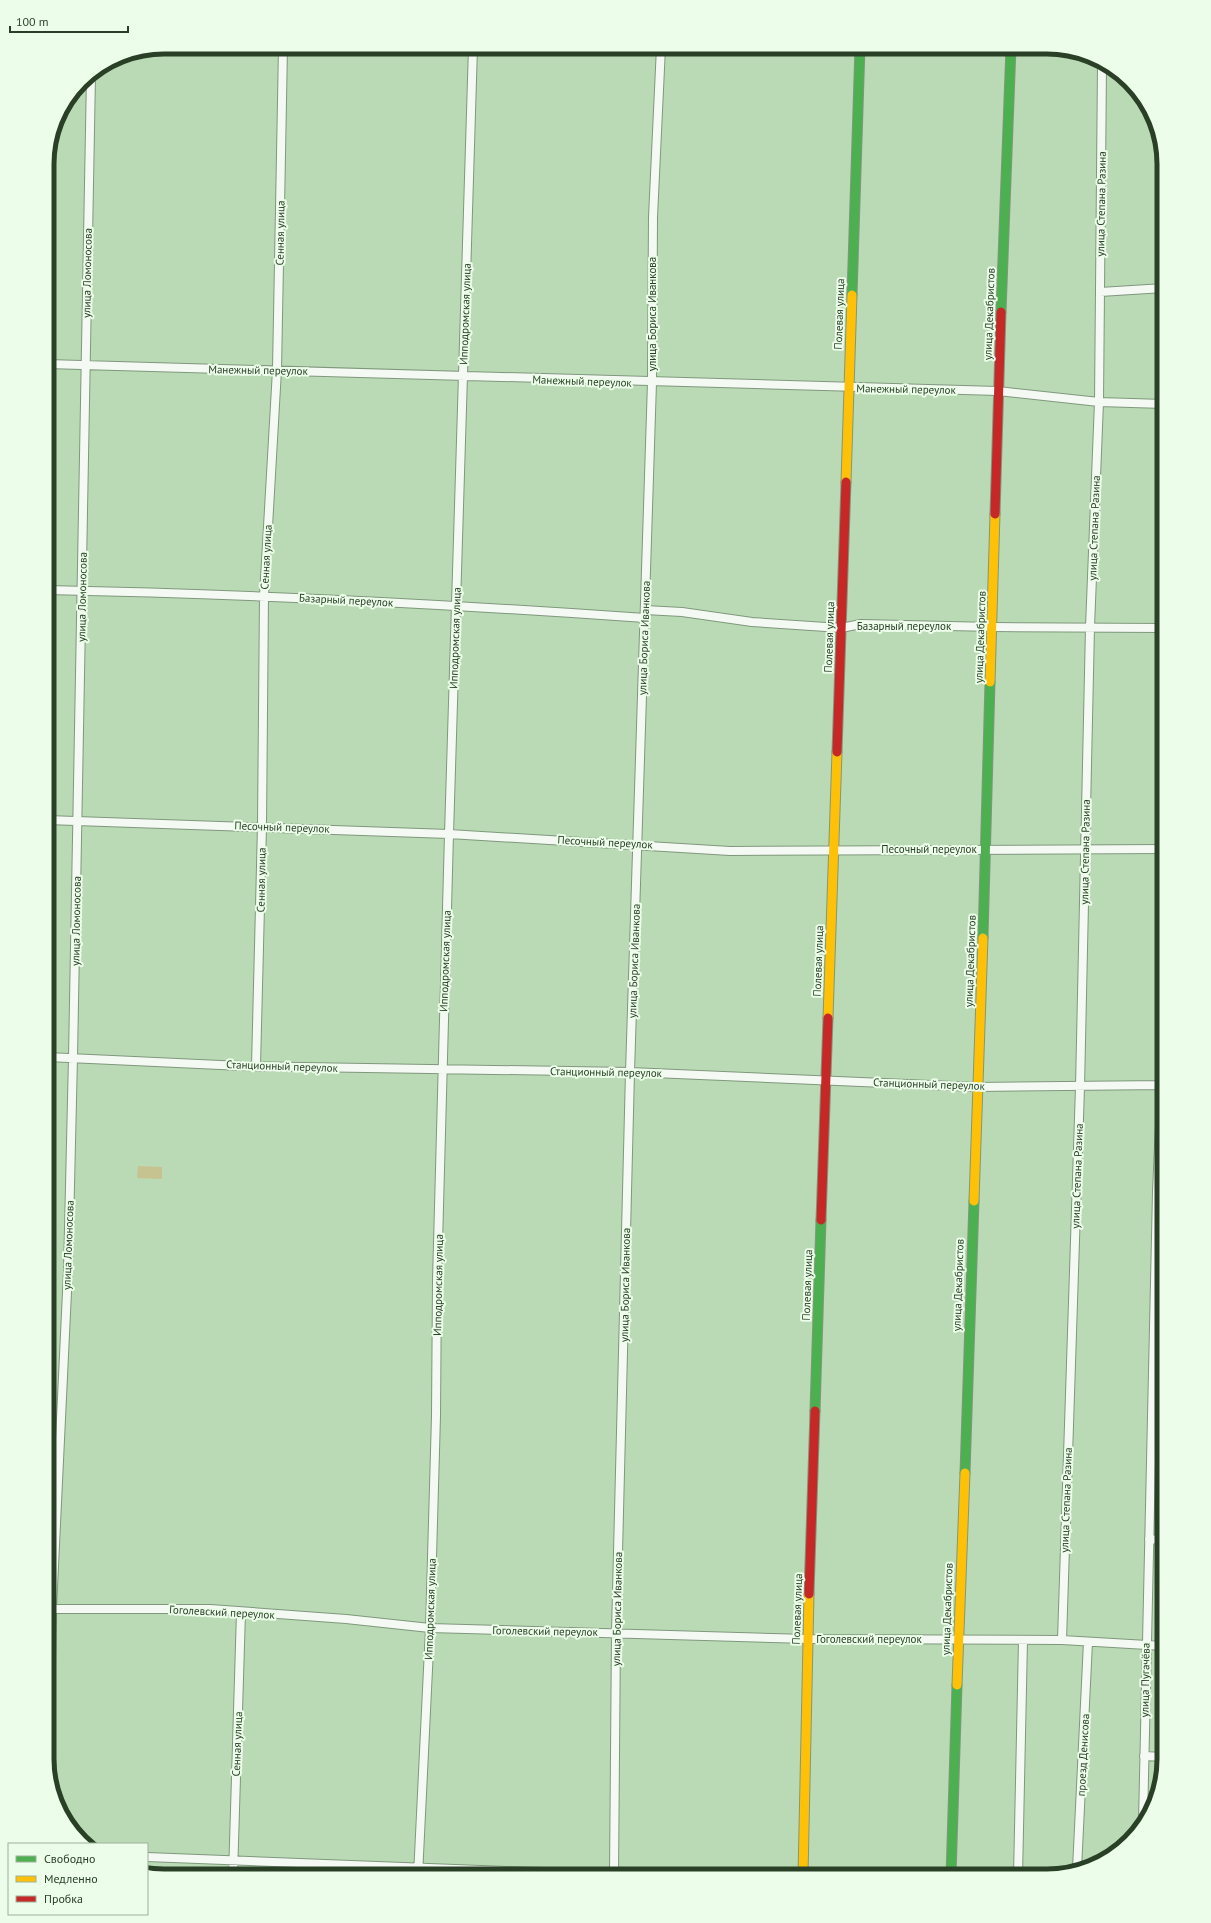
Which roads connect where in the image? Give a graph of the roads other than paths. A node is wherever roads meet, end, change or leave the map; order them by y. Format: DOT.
graph roads {
  1 [pos="283,54"];
  2 [pos="473,54"];
  3 [pos="661,54"];
  4 [pos="860,54"];
  5 [pos="1010,54"];
  6 [pos="1102,69"];
  7 [pos="91,82"];
  8 [pos="1157,288"];
  9 [pos="1100,292"];
  10 [pos="54,364"];
  11 [pos="85,366"];
  12 [pos="277,370"];
  13 [pos="463,377"];
  14 [pos="652,382"];
  15 [pos="849,388"];
  16 [pos="998,391"];
  17 [pos="1099,402"];
  18 [pos="1157,404"];
  19 [pos="54,590"];
  20 [pos="83,591"];
  21 [pos="264,596"];
  22 [pos="457,605"];
  23 [pos="645,614"];
  24 [pos="992,627"];
  25 [pos="1090,627"];
  26 [pos="841,628"];
  27 [pos="1157,628"];
  28 [pos="54,820"];
  29 [pos="78,821"];
  30 [pos="262,826"];
  31 [pos="449,834"];
  32 [pos="638,844"];
  33 [pos="986,848"];
  34 [pos="1085,848"];
  35 [pos="1157,848"];
  36 [pos="834,849"];
  37 [pos="54,1057"];
  38 [pos="73,1057"];
  39 [pos="256,1066"];
  40 [pos="442,1069"];
  41 [pos="630,1072"];
  42 [pos="826,1080"];
  43 [pos="1157,1085"];
  44 [pos="977,1087"];
  45 [pos="1080,1087"];
  46 [pos="1157,1287"];
  47 [pos="54,1536"];
  48 [pos="1149,1539"];
  49 [pos="1157,1540"];
  50 [pos="54,1609"];
  51 [pos="241,1612"];
  52 [pos="430,1628"];
  53 [pos="616,1632"];
  54 [pos="808,1639"];
  55 [pos="958,1639"];
  56 [pos="1023,1640"];
  57 [pos="1062,1640"];
  58 [pos="1088,1642"];
  59 [pos="1146,1645"];
  60 [pos="1157,1646"];
  61 [pos="1144,1756"];
  62 [pos="1157,1756"];
  63 [pos="1143,1812"];
  64 [pos="148,1856"];
  65 [pos="233,1860"];
  66 [pos="1078,1864"];
  67 [pos="233,1869"];
  68 [pos="372,1869"];
  69 [pos="419,1869"];
  70 [pos="614,1869"];
  71 [pos="803,1869"];
  72 [pos="951,1869"];
  73 [pos="1018,1869"];
  1 -- 12 [label="street, Сенная улица"];
  2 -- 13 [label="street, Ипподромская улица"];
  3 -- 14 [label="street, улица Бориса Иванкова"];
  4 -- 15 [label="street, Полевая улица"];
  5 -- 16 [label="street, улица Декабристов"];
  6 -- 9 [label="street, улица Степана Разина"];
  7 -- 11 [label="street, улица Ломоносова"];
  8 -- 9 [label="street"];
  9 -- 17 [label="street, улица Степана Разина"];
  10 -- 11 [label="street, Манежный переулок"];
  11 -- 12 [label="street, Манежный переулок"];
  11 -- 20 [label="street, улица Ломоносова"];
  12 -- 13 [label="street, Манежный переулок"];
  12 -- 21 [label="street, Сенная улица"];
  13 -- 14 [label="street, Манежный переулок"];
  13 -- 22 [label="street, Ипподромская улица"];
  14 -- 15 [label="street, Манежный переулок"];
  14 -- 23 [label="street, улица Бориса Иванкова"];
  15 -- 16 [label="street, Манежный переулок"];
  15 -- 26 [label="street, Полевая улица"];
  16 -- 17 [label="street, Манежный переулок"];
  16 -- 24 [label="street, улица Декабристов"];
  17 -- 18 [label="street, Манежный переулок"];
  17 -- 25 [label="street, улица Степана Разина"];
  19 -- 20 [label="street, Базарный переулок"];
  20 -- 21 [label="street, Базарный переулок"];
  20 -- 29 [label="street, улица Ломоносова"];
  21 -- 22 [label="street, Базарный переулок"];
  21 -- 30 [label="street, Сенная улица"];
  22 -- 23 [label="street, Базарный переулок"];
  22 -- 31 [label="street, Ипподромская улица"];
  23 -- 26 [label="street, Базарный переулок"];
  23 -- 32 [label="street, улица Бориса Иванкова"];
  24 -- 25 [label="street, Базарный переулок"];
  24 -- 26 [label="street, Базарный переулок"];
  24 -- 33 [label="street, улица Декабристов"];
  25 -- 27 [label="street, Базарный переулок"];
  25 -- 34 [label="street, улица Степана Разина"];
  26 -- 36 [label="street, Полевая улица"];
  28 -- 29 [label="street, Песочный переулок"];
  29 -- 30 [label="street, Песочный переулок"];
  29 -- 38 [label="street, улица Ломоносова"];
  30 -- 31 [label="street, Песочный переулок"];
  30 -- 39 [label="street, Сенная улица"];
  31 -- 32 [label="street, Песочный переулок"];
  31 -- 40 [label="street, Ипподромская улица"];
  32 -- 36 [label="street, Песочный переулок"];
  32 -- 41 [label="street, улица Бориса Иванкова"];
  33 -- 34 [label="street, Песочный переулок"];
  33 -- 36 [label="street, Песочный переулок"];
  33 -- 44 [label="street, улица Декабристов"];
  34 -- 35 [label="street, Песочный переулок"];
  34 -- 45 [label="street, улица Степана Разина"];
  36 -- 42 [label="street, Полевая улица"];
  37 -- 38 [label="street, Станционный переулок"];
  38 -- 39 [label="street, Станционный переулок"];
  38 -- 47 [label="street, улица Ломоносова"];
  39 -- 40 [label="street, Станционный переулок"];
  40 -- 41 [label="street, Станционный переулок"];
  40 -- 52 [label="street, Ипподромская улица"];
  41 -- 42 [label="street, Станционный переулок"];
  41 -- 53 [label="street, улица Бориса Иванкова"];
  42 -- 44 [label="street, Станционный переулок"];
  42 -- 54 [label="street, Полевая улица"];
  43 -- 45 [label="street, Станционный переулок"];
  44 -- 45 [label="street, Станционный переулок"];
  44 -- 55 [label="street, улица Декабристов"];
  45 -- 57 [label="street, улица Степана Разина"];
  46 -- 48 [label="street, улица Пугачёва"];
  48 -- 49 [label="street"];
  48 -- 59 [label="street, улица Пугачёва"];
  50 -- 51 [label="street, Гоголевский переулок"];
  51 -- 52 [label="street, Гоголевский переулок"];
  51 -- 65 [label="street, Сенная улица"];
  52 -- 53 [label="street, Гоголевский переулок"];
  52 -- 69 [label="street, Ипподромская улица"];
  53 -- 54 [label="street, Гоголевский переулок"];
  53 -- 70 [label="street, улица Бориса Иванкова"];
  54 -- 55 [label="street, Гоголевский переулок"];
  54 -- 71 [label="street, Полевая улица"];
  55 -- 56 [label="street, Гоголевский переулок"];
  55 -- 72 [label="street, улица Декабристов"];
  56 -- 57 [label="street, Гоголевский переулок"];
  56 -- 73 [label="street"];
  57 -- 58 [label="street, Гоголевский переулок"];
  58 -- 59 [label="street, Гоголевский переулок"];
  58 -- 66 [label="street, проезд Денисова"];
  59 -- 60 [label="street, Гоголевский переулок"];
  59 -- 61 [label="street, улица Пугачёва"];
  61 -- 62 [label="street"];
  61 -- 63 [label="street, улица Пугачёва"];
  64 -- 65 [label="street"];
  65 -- 67 [label="street, Сенная улица"];
  65 -- 68 [label="street"];
}
